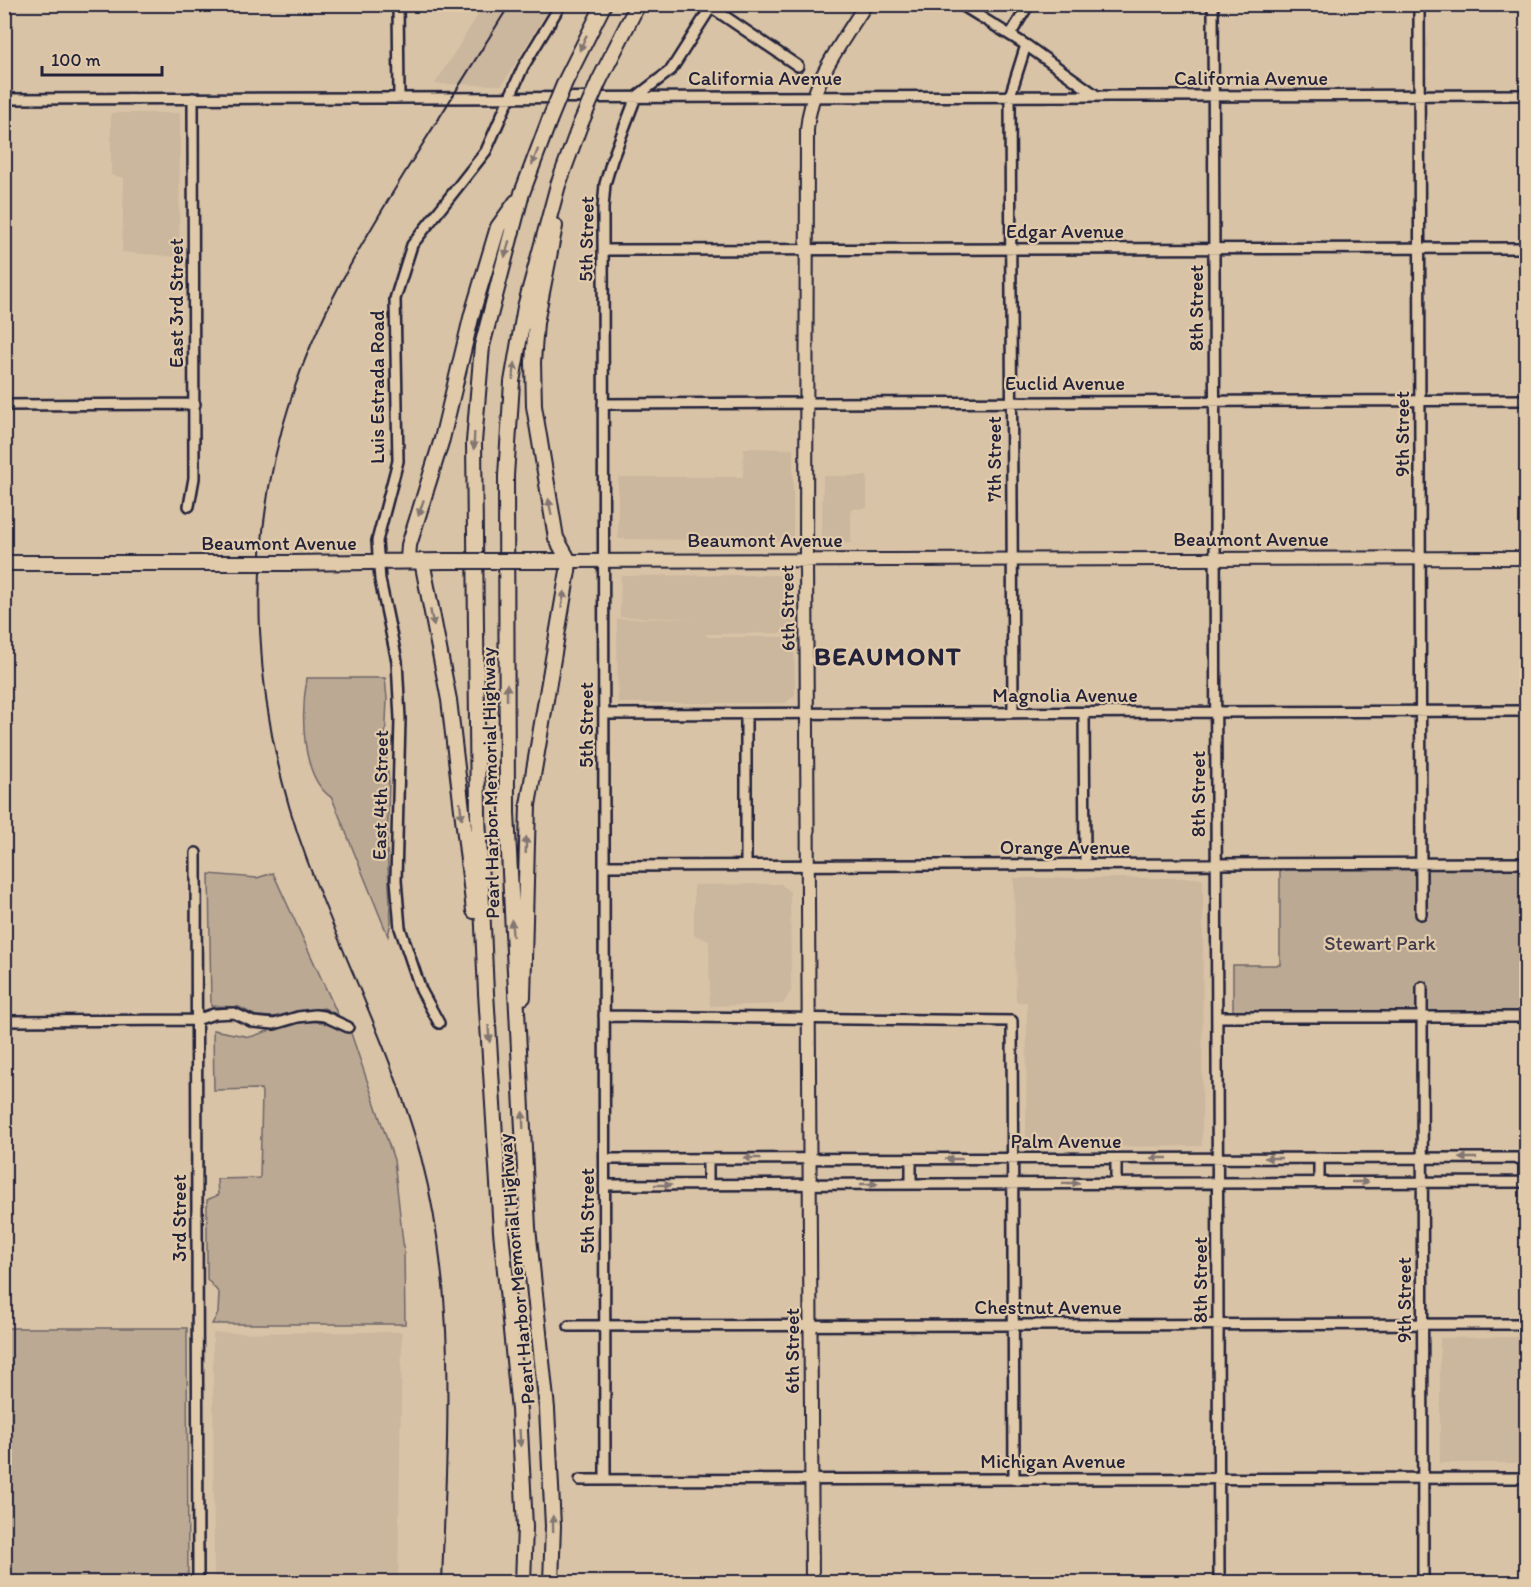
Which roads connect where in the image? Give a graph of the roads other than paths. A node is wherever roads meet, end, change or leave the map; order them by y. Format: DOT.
graph roads {
  1 [pos="398,4"];
  2 [pos="561,4"];
  3 [pos="604,4"];
  4 [pos="638,4"];
  5 [pos="866,4"];
  6 [pos="960,4"];
  7 [pos="1029,4"];
  8 [pos="1213,4"];
  9 [pos="1419,4"];
  10 [pos="712,6"];
  11 [pos="1010,35"];
  12 [pos="1026,45"];
  13 [pos="798,66"];
  14 [pos="1419,95"];
  15 [pos="1527,95"];
  16 [pos="399,96"];
  17 [pos="509,96"];
  18 [pos="1010,96"];
  19 [pos="1097,96"];
  20 [pos="1213,96"];
  21 [pos="636,97"];
  22 [pos="813,97"];
  23 [pos="193,98"];
  24 [pos="4,99"];
  25 [pos="574,139"];
  26 [pos="522,193"];
  27 [pos="1420,248"];
  28 [pos="1527,248"];
  29 [pos="1011,249"];
  30 [pos="1214,249"];
  31 [pos="603,250"];
  32 [pos="806,250"];
  33 [pos="1420,400"];
  34 [pos="1527,400"];
  35 [pos="1215,401"];
  36 [pos="1012,402"];
  37 [pos="195,404"];
  38 [pos="603,404"];
  39 [pos="806,404"];
  40 [pos="4,405"];
  41 [pos="189,506"];
  42 [pos="1420,558"];
  43 [pos="1527,558"];
  44 [pos="1012,559"];
  45 [pos="1215,559"];
  46 [pos="604,560"];
  47 [pos="806,560"];
  48 [pos="378,561"];
  49 [pos="415,561"];
  50 [pos="568,561"];
  51 [pos="4,563"];
  52 [pos="1527,711"];
  53 [pos="1216,712"];
  54 [pos="1421,712"];
  55 [pos="1013,713"];
  56 [pos="1084,713"];
  57 [pos="604,714"];
  58 [pos="746,714"];
  59 [pos="808,714"];
  60 [pos="196,852"];
  61 [pos="1527,863"];
  62 [pos="1085,864"];
  63 [pos="1421,864"];
  64 [pos="746,865"];
  65 [pos="1216,865"];
  66 [pos="604,866"];
  67 [pos="809,866"];
  68 [pos="1421,914"];
  69 [pos="1422,987"];
  70 [pos="486,993"];
  71 [pos="604,1016"];
  72 [pos="1422,1016"];
  73 [pos="1217,1017"];
  74 [pos="1527,1017"];
  75 [pos="810,1018"];
  76 [pos="196,1020"];
  77 [pos="4,1021"];
  78 [pos="439,1023"];
  79 [pos="348,1027"];
  80 [pos="519,1029"];
  81 [pos="810,1158"];
  82 [pos="1217,1158"];
  83 [pos="1320,1158"];
  84 [pos="1422,1158"];
  85 [pos="1525,1158"];
  86 [pos="605,1159"];
  87 [pos="708,1159"];
  88 [pos="911,1159"];
  89 [pos="1013,1159"];
  90 [pos="1116,1159"];
  91 [pos="1421,1181"];
  92 [pos="1320,1182"];
  93 [pos="1525,1182"];
  94 [pos="1116,1183"];
  95 [pos="1217,1183"];
  96 [pos="911,1184"];
  97 [pos="1013,1184"];
  98 [pos="605,1185"];
  99 [pos="708,1185"];
  100 [pos="811,1185"];
  101 [pos="1218,1324"];
  102 [pos="1422,1324"];
  103 [pos="1527,1324"];
  104 [pos="812,1325"];
  105 [pos="1013,1325"];
  106 [pos="569,1326"];
  107 [pos="605,1326"];
  108 [pos="1423,1478"];
  109 [pos="1527,1478"];
  110 [pos="1014,1479"];
  111 [pos="1219,1479"];
  112 [pos="580,1480"];
  113 [pos="605,1480"];
  114 [pos="812,1480"];
  115 [pos="198,1582"];
  116 [pos="523,1582"];
  117 [pos="551,1582"];
  118 [pos="812,1582"];
  119 [pos="1219,1582"];
  120 [pos="1423,1582"];
  1 -- 16 [label="street"];
  2 -- 17 [label="street, Luis Estrada Road"];
  3 -- 26 [label="highway, Pearl Harbor Memorial Highway, one-way, bridge"];
  4 -- 25 [label="highway, Pearl Harbor Memorial Highway, bridge"];
  5 -- 22 [label="main road, 6th Street"];
  6 -- 11 [label="street"];
  7 -- 11 [label="street"];
  8 -- 20 [label="street, 8th Street"];
  9 -- 14 [label="street, 9th Street"];
  10 -- 13 [label="street"];
  10 -- 21 [label="street"];
  11 -- 12 [label="street"];
  12 -- 18 [label="street, 7th Street"];
  12 -- 19 [label="street"];
  14 -- 15 [label="street, California Avenue"];
  14 -- 20 [label="street, California Avenue"];
  14 -- 27 [label="street, 9th Street"];
  16 -- 17 [label="street, California Avenue"];
  16 -- 23 [label="street, California Avenue"];
  17 -- 21 [label="street, California Avenue"];
  17 -- 48 [label="street, Luis Estrada Road"];
  18 -- 19 [label="street, California Avenue"];
  18 -- 22 [label="street, California Avenue"];
  18 -- 29 [label="street, 7th Street"];
  19 -- 20 [label="street, California Avenue"];
  20 -- 30 [label="street, 8th Street"];
  21 -- 22 [label="street, California Avenue"];
  21 -- 31 [label="street, 5th Street"];
  22 -- 32 [label="main road, 6th Street"];
  23 -- 24 [label="street, California Avenue"];
  23 -- 37 [label="street, East 3rd Street"];
  50 -- 25 [label="highway, one-way"];
  80 -- 25 [label="highway, Pearl Harbor Memorial Highway, one-way"];
  26 -- 49 [label="highway, one-way"];
  26 -- 70 [label="highway, Pearl Harbor Memorial Highway, one-way"];
  27 -- 28 [label="street, Edgar Avenue"];
  27 -- 30 [label="street, Edgar Avenue"];
  27 -- 33 [label="street, 9th Street"];
  29 -- 30 [label="street, Edgar Avenue"];
  29 -- 32 [label="street, Edgar Avenue"];
  29 -- 36 [label="street, 7th Street"];
  30 -- 35 [label="street, 8th Street"];
  31 -- 32 [label="street, Edgar Avenue"];
  31 -- 38 [label="street, 5th Street"];
  32 -- 39 [label="main road, 6th Street"];
  33 -- 34 [label="street, Euclid Avenue"];
  33 -- 35 [label="street, Euclid Avenue"];
  33 -- 42 [label="street, 9th Street"];
  35 -- 36 [label="street, Euclid Avenue"];
  35 -- 45 [label="street, 8th Street"];
  36 -- 39 [label="street, Euclid Avenue"];
  36 -- 44 [label="street, 7th Street"];
  37 -- 40 [label="street"];
  37 -- 41 [label="street, East 3rd Street"];
  38 -- 39 [label="street, Euclid Avenue"];
  38 -- 46 [label="street, 5th Street"];
  39 -- 47 [label="main road, 6th Street"];
  42 -- 43 [label="main road, Beaumont Avenue"];
  42 -- 45 [label="main road, Beaumont Avenue"];
  42 -- 54 [label="street, 9th Street"];
  44 -- 45 [label="main road, Beaumont Avenue"];
  44 -- 47 [label="main road, Beaumont Avenue"];
  44 -- 55 [label="street, 7th Street"];
  45 -- 53 [label="street, 8th Street"];
  46 -- 47 [label="main road, Beaumont Avenue"];
  46 -- 50 [label="main road, Beaumont Avenue"];
  46 -- 57 [label="street, 5th Street"];
  47 -- 59 [label="main road, 6th Street"];
  48 -- 49 [label="highway, Beaumont Avenue"];
  48 -- 51 [label="highway, Beaumont Avenue, bridge"];
  48 -- 78 [label="street, East 4th Street"];
  49 -- 50 [label="highway, Beaumont Avenue, bridge"];
  49 -- 70 [label="highway, one-way"];
  80 -- 50 [label="highway, one-way"];
  52 -- 54 [label="street, Magnolia Avenue"];
  53 -- 54 [label="street, Magnolia Avenue"];
  53 -- 56 [label="street, Magnolia Avenue"];
  53 -- 65 [label="street, 8th Street"];
  54 -- 63 [label="street, 9th Street"];
  55 -- 56 [label="street, Magnolia Avenue"];
  55 -- 59 [label="street, Magnolia Avenue"];
  56 -- 62 [label="street"];
  57 -- 58 [label="street, Magnolia Avenue"];
  57 -- 66 [label="street, 5th Street"];
  58 -- 59 [label="street, Magnolia Avenue"];
  58 -- 64 [label="street"];
  59 -- 67 [label="main road, 6th Street"];
  60 -- 76 [label="street, 3rd Street"];
  61 -- 63 [label="street, Orange Avenue"];
  62 -- 65 [label="street, Orange Avenue"];
  62 -- 67 [label="street, Orange Avenue"];
  63 -- 65 [label="street, Orange Avenue"];
  63 -- 68 [label="street, 9th Street"];
  64 -- 66 [label="street, Orange Avenue"];
  64 -- 67 [label="street, Orange Avenue"];
  65 -- 73 [label="street, 8th Street"];
  66 -- 71 [label="street, 5th Street"];
  67 -- 75 [label="main road, 6th Street"];
  69 -- 72 [label="street, 9th Street"];
  70 -- 116 [label="highway, Pearl Harbor Memorial Highway, one-way"];
  71 -- 75 [label="street"];
  71 -- 86 [label="street, 5th Street"];
  72 -- 73 [label="street"];
  72 -- 74 [label="street"];
  72 -- 84 [label="street, 9th Street"];
  73 -- 82 [label="street, 8th Street"];
  75 -- 81 [label="main road, 6th Street"];
  75 -- 89 [label="street"];
  76 -- 77 [label="street"];
  76 -- 79 [label="street"];
  76 -- 115 [label="street, 3rd Street"];
  117 -- 80 [label="highway, Pearl Harbor Memorial Highway, one-way"];
  81 -- 87 [label="street, Palm Avenue, one-way"];
  81 -- 88 [label="street, Palm Avenue"];
  81 -- 100 [label="main road, 6th Street"];
  83 -- 82 [label="street, Palm Avenue, one-way"];
  82 -- 90 [label="street, Palm Avenue, one-way"];
  82 -- 95 [label="street, 8th Street"];
  83 -- 84 [label="street, Palm Avenue"];
  83 -- 92 [label="street"];
  85 -- 84 [label="street, Palm Avenue, one-way"];
  84 -- 91 [label="street, 9th Street"];
  85 -- 93 [label="street"];
  86 -- 87 [label="street, Palm Avenue"];
  86 -- 98 [label="street, 5th Street"];
  87 -- 99 [label="street"];
  89 -- 88 [label="street, Palm Avenue, one-way"];
  88 -- 96 [label="street"];
  89 -- 90 [label="street, Palm Avenue"];
  89 -- 97 [label="street"];
  90 -- 94 [label="street"];
  92 -- 91 [label="street, one-way"];
  91 -- 93 [label="street"];
  91 -- 102 [label="street, 9th Street"];
  92 -- 95 [label="street"];
  94 -- 95 [label="street"];
  97 -- 94 [label="street, one-way"];
  95 -- 101 [label="street, 8th Street"];
  96 -- 97 [label="street"];
  100 -- 96 [label="street, one-way"];
  97 -- 105 [label="street"];
  98 -- 99 [label="street, one-way"];
  98 -- 107 [label="street, 5th Street"];
  99 -- 100 [label="street"];
  100 -- 104 [label="main road, 6th Street"];
  101 -- 102 [label="street, Chestnut Avenue"];
  101 -- 105 [label="street, Chestnut Avenue"];
  101 -- 111 [label="street, 8th Street"];
  102 -- 103 [label="street, Chestnut Avenue"];
  102 -- 108 [label="street, 9th Street"];
  104 -- 105 [label="street, Chestnut Avenue"];
  104 -- 107 [label="street, Chestnut Avenue"];
  104 -- 114 [label="main road, 6th Street"];
  105 -- 110 [label="street"];
  106 -- 107 [label="street, Chestnut Avenue"];
  107 -- 113 [label="street, 5th Street"];
  108 -- 109 [label="street, Michigan Avenue"];
  108 -- 111 [label="street, Michigan Avenue"];
  108 -- 120 [label="street, 9th Street"];
  110 -- 111 [label="street, Michigan Avenue"];
  110 -- 114 [label="street, Michigan Avenue"];
  111 -- 119 [label="street, 8th Street"];
  112 -- 113 [label="street, Michigan Avenue"];
  113 -- 114 [label="street, Michigan Avenue"];
  114 -- 118 [label="main road, 6th Street"];
}
